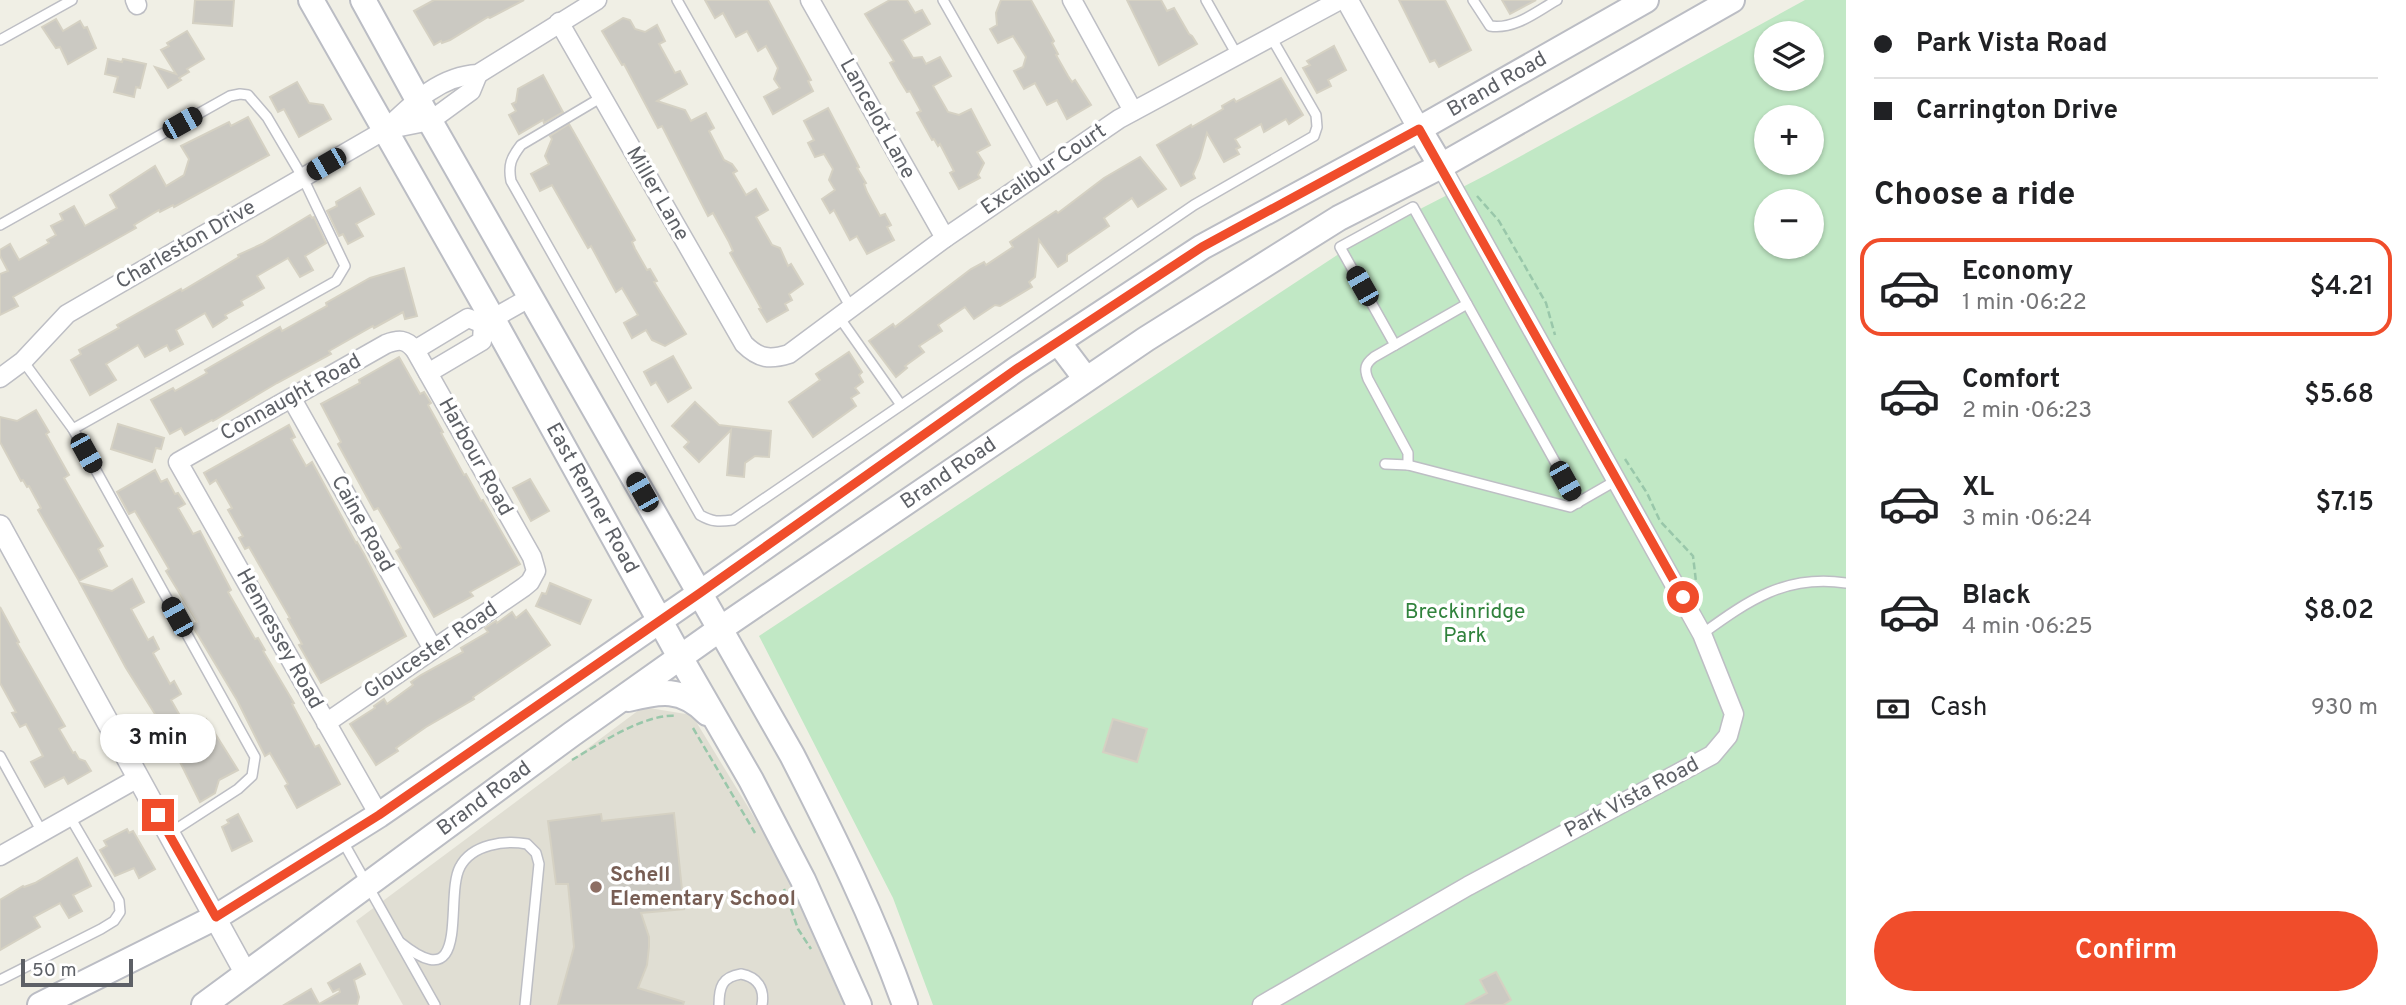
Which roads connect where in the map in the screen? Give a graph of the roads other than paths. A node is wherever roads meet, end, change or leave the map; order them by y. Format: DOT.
graph roads {
  1 [pos="72,0"];
  2 [pos="311,0"];
  3 [pos="363,0"];
  4 [pos="597,0"];
  5 [pos="677,0"];
  6 [pos="810,0"];
  7 [pos="943,0"];
  8 [pos="1072,0"];
  9 [pos="1206,0"];
  10 [pos="1340,0"];
  11 [pos="1347,0"];
  12 [pos="1474,0"];
  13 [pos="1557,0"];
  14 [pos="1646,0"];
  15 [pos="1732,0"];
  16 [pos="559,22"];
  17 [pos="1271,37"];
  18 [pos="0,40"];
  19 [pos="1237,55"];
  20 [pos="478,74"];
  21 [pos="602,97"];
  22 [pos="417,98"];
  23 [pos="1133,111"];
  24 [pos="430,121"];
  25 [pos="1419,129"];
  26 [pos="385,130"];
  27 [pos="1441,166"];
  28 [pos="1041,172"];
  29 [pos="303,178"];
  30 [pos="0,225"];
  31 [pos="945,238"];
  32 [pos="531,297"];
  33 [pos="1466,304"];
  34 [pos="845,312"];
  35 [pos="488,322"];
  36 [pos="1058,342"];
  37 [pos="410,345"];
  38 [pos="1395,345"];
  39 [pos="763,358"];
  40 [pos="23,361"];
  41 [pos="428,373"];
  42 [pos="0,378"];
  43 [pos="1086,379"];
  44 [pos="292,398"];
  45 [pos="901,405"];
  46 [pos="73,429"];
  47 [pos="178,462"];
  48 [pos="1385,464"];
  49 [pos="1408,465"];
  50 [pos="1617,480"];
  51 [pos="1577,503"];
  52 [pos="0,526"];
  53 [pos="534,577"];
  54 [pos="1846,583"];
  55 [pos="700,593"];
  56 [pos="660,621"];
  57 [pos="720,629"];
  58 [pos="1702,634"];
  59 [pos="433,649"];
  60 [pos="680,657"];
  61 [pos="617,701"];
  62 [pos="326,723"];
  63 [pos="720,727"];
  64 [pos="0,756"];
  65 [pos="138,778"];
  66 [pos="379,815"];
  67 [pos="70,817"];
  68 [pos="42,832"];
  69 [pos="169,834"];
  70 [pos="342,839"];
  71 [pos="0,856"];
  72 [pos="368,883"];
  73 [pos="216,917"];
  74 [pos="401,943"];
  75 [pos="246,974"];
  76 [pos="0,980"];
  77 [pos="40,1005"];
  78 [pos="204,1005"];
  79 [pos="435,1005"];
  80 [pos="524,1005"];
  81 [pos="719,1005"];
  82 [pos="762,1005"];
  83 [pos="859,1005"];
  84 [pos="905,1005"];
  85 [pos="1262,1005"];
  1 -- 18 [label="lane"];
  2 -- 26 [label="main road, East Renner Road"];
  3 -- 22 [label="main road"];
  4 -- 16 [label="street, Charleston Drive"];
  5 -- 34 [label="lane"];
  6 -- 31 [label="street, Lancelot Lane"];
  7 -- 28 [label="lane"];
  8 -- 23 [label="street"];
  9 -- 19 [label="lane"];
  10 -- 17 [label="street, Excalibur Court"];
  11 -- 25 [label="street"];
  12 -- 13 [label="lane"];
  14 -- 25 [label="main road, Brand Road"];
  15 -- 27 [label="main road, Brand Road"];
  16 -- 20 [label="street, Charleston Drive"];
  16 -- 21 [label="street, Miller Lane"];
  17 -- 19 [label="street, Excalibur Court"];
  17 -- 45 [label="lane"];
  19 -- 23 [label="street, Excalibur Court"];
  20 -- 22 [label="street, Charleston Drive"];
  20 -- 24 [label="street, Charleston Drive"];
  21 -- 39 [label="street, Miller Lane"];
  21 -- 45 [label="lane"];
  22 -- 24 [label="main road"];
  22 -- 26 [label="street, Charleston Drive"];
  23 -- 28 [label="street, Excalibur Court"];
  24 -- 26 [label="street, Charleston Drive"];
  24 -- 32 [label="main road"];
  25 -- 27 [label="main road"];
  25 -- 36 [label="main road, Brand Road"];
  26 -- 29 [label="street, Charleston Drive"];
  26 -- 35 [label="main road, East Renner Road"];
  27 -- 43 [label="main road, Brand Road"];
  27 -- 50 [label="street, Park Vista Road"];
  28 -- 31 [label="street, Excalibur Court"];
  29 -- 30 [label="lane"];
  29 -- 40 [label="street, Charleston Drive"];
  29 -- 46 [label="lane"];
  31 -- 34 [label="street, Excalibur Court"];
  32 -- 35 [label="street"];
  32 -- 55 [label="main road"];
  33 -- 38 [label="lane"];
  33 -- 38 [label="lane"];
  33 -- 51 [label="lane"];
  34 -- 39 [label="street, Excalibur Court"];
  34 -- 45 [label="lane"];
  35 -- 37 [label="street, Connaught Road"];
  35 -- 41 [label="street"];
  35 -- 56 [label="main road, East Renner Road"];
  36 -- 43 [label="main road"];
  36 -- 55 [label="main road, Brand Road"];
  37 -- 41 [label="street, Harbour Road"];
  37 -- 44 [label="street, Connaught Road"];
  38 -- 49 [label="lane"];
  40 -- 42 [label="street, Charleston Drive"];
  40 -- 46 [label="lane"];
  41 -- 53 [label="street, Harbour Road"];
  43 -- 57 [label="main road, Brand Road"];
  44 -- 47 [label="street, Connaught Road"];
  44 -- 59 [label="street, Caine Road"];
  46 -- 69 [label="lane"];
  47 -- 62 [label="street, Hennessey Road"];
  48 -- 49 [label="lane"];
  49 -- 51 [label="lane"];
  50 -- 51 [label="lane"];
  50 -- 58 [label="street, Park Vista Road"];
  52 -- 65 [label="street"];
  53 -- 59 [label="street, Gloucester Road"];
  54 -- 58 [label="lane"];
  55 -- 56 [label="main road, Brand Road"];
  55 -- 57 [label="main road"];
  56 -- 60 [label="main road, East Renner Road"];
  56 -- 66 [label="main road, Brand Road"];
  57 -- 60 [label="main road, Brand Road"];
  57 -- 84 [label="main road"];
  58 -- 85 [label="street, Park Vista Road"];
  59 -- 62 [label="street, Gloucester Road"];
  60 -- 61 [label="main road, Brand Road"];
  60 -- 63 [label="main road, East Renner Road"];
  61 -- 63 [label="main road"];
  61 -- 72 [label="main road, Brand Road"];
  62 -- 66 [label="street, Hennessey Road"];
  63 -- 83 [label="main road, East Renner Road"];
  64 -- 68 [label="lane"];
  65 -- 67 [label="street"];
  65 -- 69 [label="street"];
  66 -- 70 [label="main road, Brand Road"];
  67 -- 68 [label="street"];
  67 -- 76 [label="lane"];
  68 -- 71 [label="street"];
  69 -- 73 [label="street"];
  70 -- 72 [label="lane"];
  70 -- 73 [label="main road, Brand Road"];
  72 -- 74 [label="lane"];
  72 -- 75 [label="main road, Brand Road"];
  73 -- 75 [label="street"];
  73 -- 77 [label="main road, Brand Road"];
  74 -- 79 [label="lane"];
  74 -- 80 [label="lane"];
  75 -- 78 [label="main road, Brand Road"];
  81 -- 82 [label="lane"];
}
